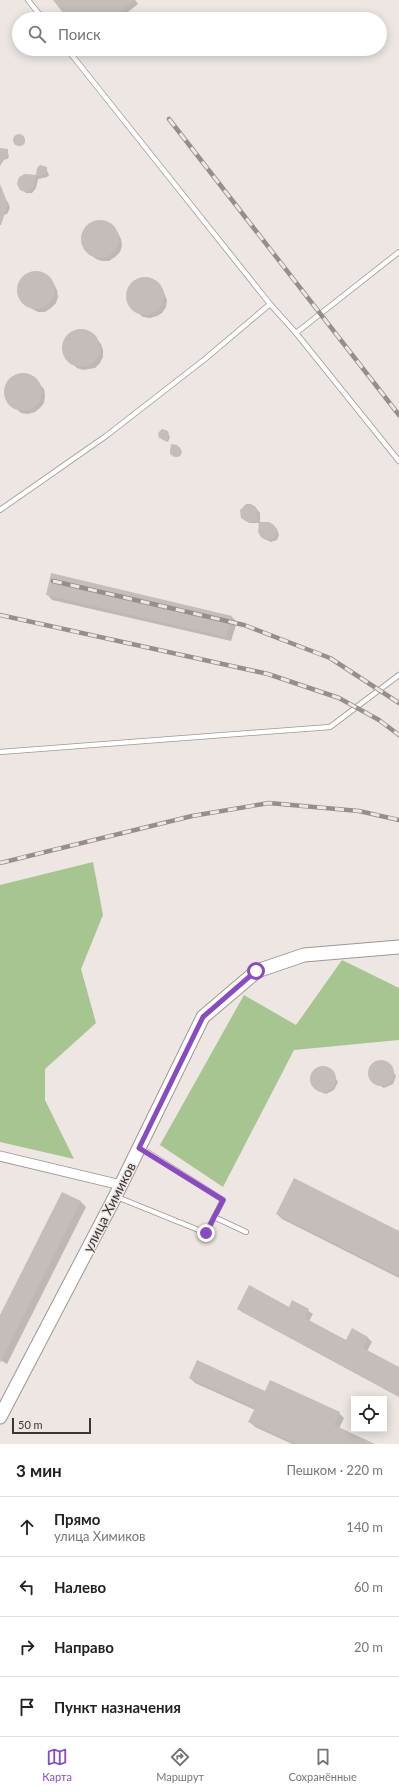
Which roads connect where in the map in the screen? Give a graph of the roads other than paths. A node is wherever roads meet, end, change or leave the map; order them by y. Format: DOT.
graph roads {
  1 [pos="28,0"];
  2 [pos="38,12"];
  3 [pos="73,56"];
  4 [pos="399,252"];
  5 [pos="270,304"];
  6 [pos="296,333"];
  7 [pos="399,461"];
  8 [pos="0,510"];
  9 [pos="399,675"];
  10 [pos="0,752"];
  11 [pos="399,947"];
  12 [pos="139,1148"];
  13 [pos="0,1156"];
  14 [pos="121,1185"];
  15 [pos="115,1197"];
  16 [pos="214,1217"];
  17 [pos="246,1232"];
  18 [pos="0,1417"];
  1 -- 2 [label="lane"];
  3 -- 5 [label="lane"];
  4 -- 6 [label="lane"];
  5 -- 6 [label="lane"];
  5 -- 8 [label="lane"];
  6 -- 7 [label="lane"];
  9 -- 10 [label="lane"];
  11 -- 12 [label="street, улица Химиков"];
  12 -- 14 [label="street, улица Химиков"];
  12 -- 16 [label="lane"];
  13 -- 14 [label="street"];
  14 -- 15 [label="street, улица Химиков"];
  15 -- 16 [label="lane"];
  15 -- 18 [label="street, улица Химиков"];
  16 -- 17 [label="lane"];
}
